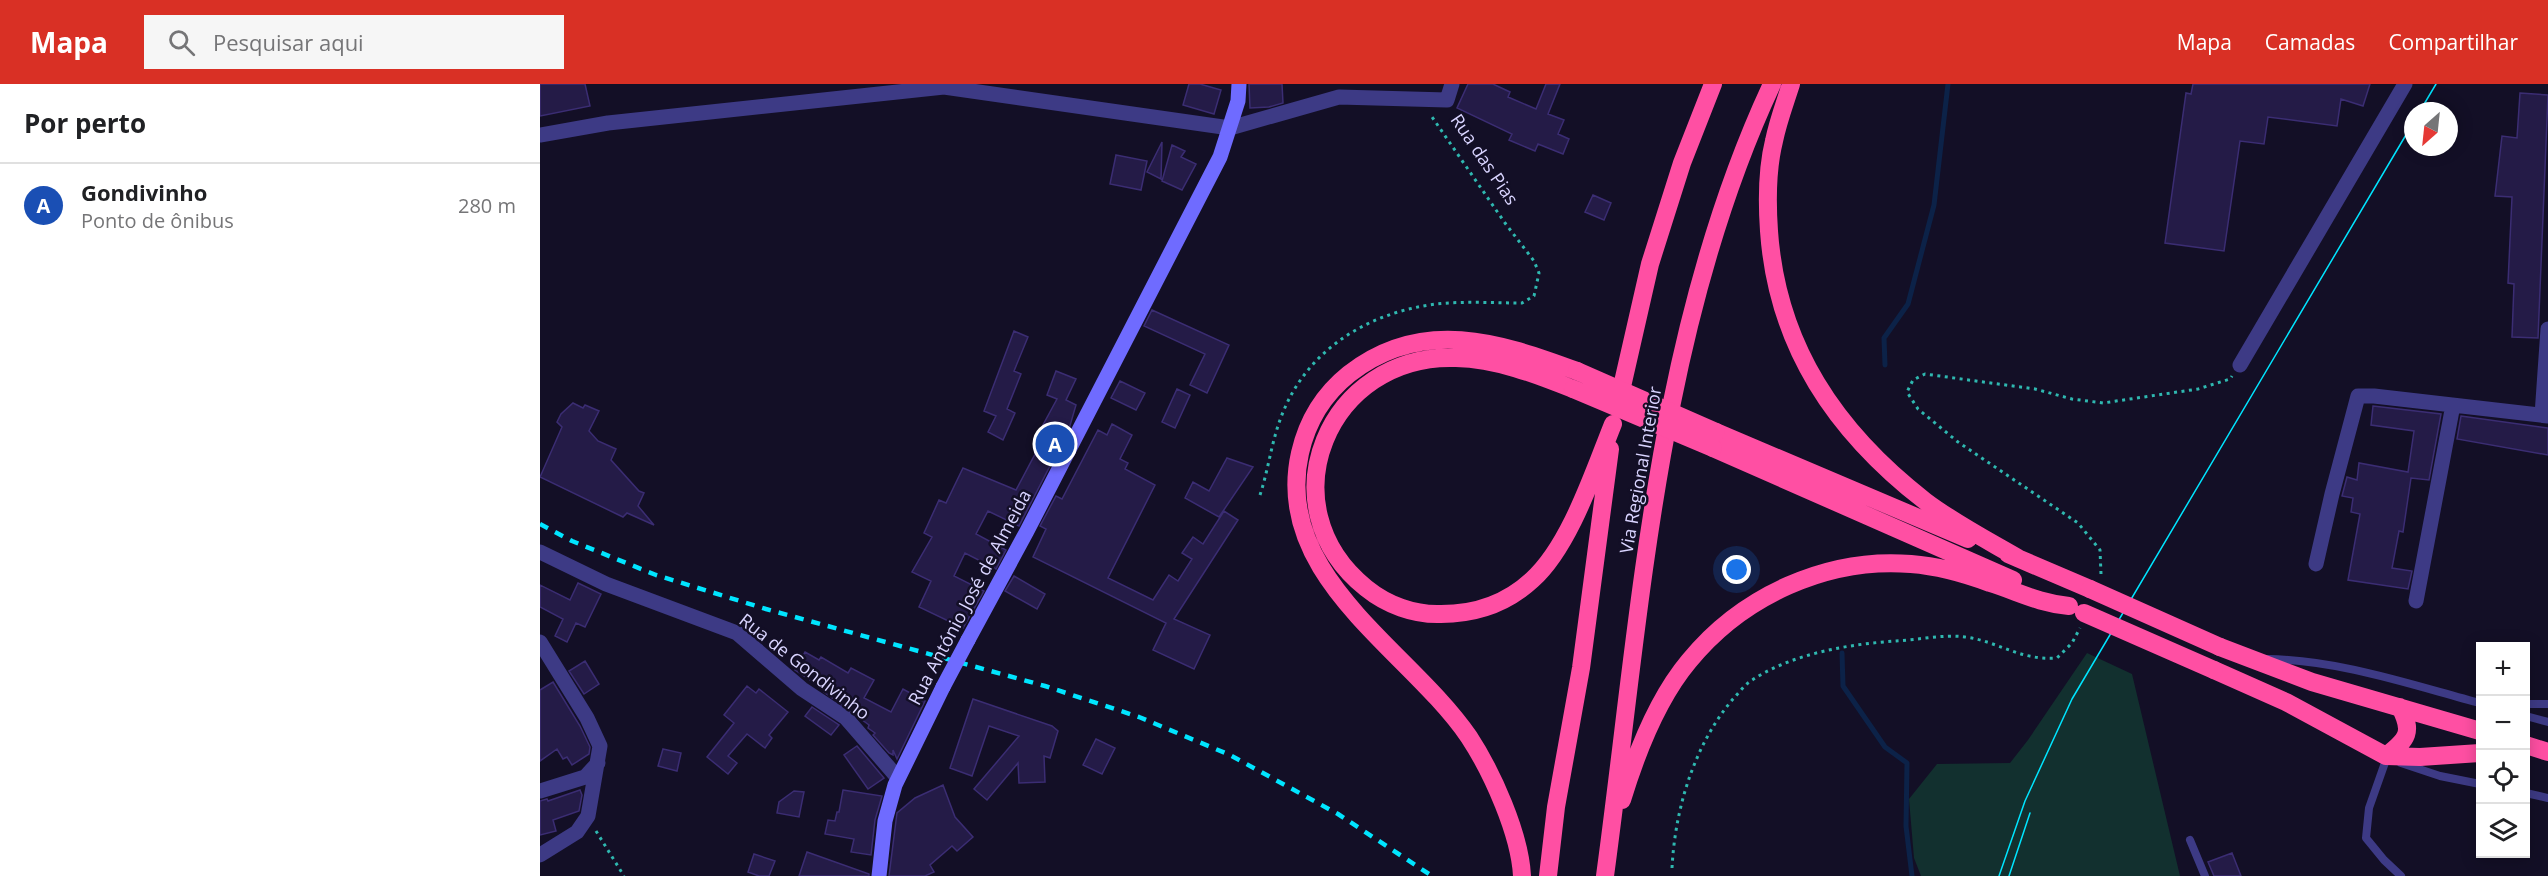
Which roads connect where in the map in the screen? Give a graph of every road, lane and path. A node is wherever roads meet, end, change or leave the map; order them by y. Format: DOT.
graph roads {
  1 [pos="1239,84"];
  2 [pos="1452,84"];
  3 [pos="1713,84"];
  4 [pos="1772,84"];
  5 [pos="1791,84"];
  6 [pos="2405,84"];
  7 [pos="1421,99"];
  8 [pos="1230,128"];
  9 [pos="540,135"];
  10 [pos="1534,297"];
  11 [pos="2548,329"];
  12 [pos="2240,364"];
  13 [pos="1575,380"];
  14 [pos="2453,405"];
  15 [pos="2545,416"];
  16 [pos="1613,424"];
  17 [pos="1714,440"];
  18 [pos="540,552"];
  19 [pos="2018,558"];
  20 [pos="2316,564"];
  21 [pos="2416,601"];
  22 [pos="2077,609"];
  23 [pos="540,642"];
  24 [pos="2250,659"];
  25 [pos="2476,701"];
  26 [pos="2530,704"];
  27 [pos="2548,704"];
  28 [pos="2400,707"];
  29 [pos="2530,717"];
  30 [pos="2548,722"];
  31 [pos="2476,730"];
  32 [pos="2530,746"];
  33 [pos="2548,752"];
  34 [pos="2476,753"];
  35 [pos="2530,754"];
  36 [pos="2386,756"];
  37 [pos="2548,758"];
  38 [pos="598,763"];
  39 [pos="898,778"];
  40 [pos="2476,783"];
  41 [pos="540,791"];
  42 [pos="2530,794"];
  43 [pos="2548,798"];
  44 [pos="588,816"];
  45 [pos="1610,839"];
  46 [pos="2190,840"];
  47 [pos="540,855"];
  48 [pos="624,876"];
  49 [pos="879,876"];
  50 [pos="1522,876"];
  51 [pos="1548,876"];
  52 [pos="1605,876"];
  53 [pos="2205,876"];
  54 [pos="2402,876"];
  1 -- 8 [label="main road, Rua António José de Almeida"];
  2 -- 7 [label="street"];
  3 -- 16 [label="highway, Via Regional Interior"];
  4 -- 45 [label="highway, Via Regional Interior"];
  5 -- 19 [label="highway"];
  6 -- 12 [label="street"];
  7 -- 8 [label="street"];
  7 -- 10 [label="path, Rua das Pias"];
  8 -- 9 [label="street"];
  8 -- 39 [label="main road, Rua António José de Almeida, bridge"];
  11 -- 15 [label="street"];
  13 -- 16 [label="highway"];
  13 -- 17 [label="highway, bridge"];
  13 -- 50 [label="highway"];
  14 -- 15 [label="street"];
  14 -- 20 [label="street"];
  14 -- 21 [label="street"];
  16 -- 51 [label="highway, Via Regional Interior"];
  17 -- 19 [label="highway"];
  17 -- 22 [label="highway"];
  18 -- 39 [label="street, Rua de Gondivinho"];
  19 -- 24 [label="highway, bridge"];
  22 -- 36 [label="highway, bridge"];
  22 -- 45 [label="highway"];
  23 -- 38 [label="street"];
  24 -- 25 [label="lane"];
  24 -- 28 [label="highway"];
  26 -- 27 [label="lane"];
  28 -- 31 [label="highway"];
  28 -- 36 [label="highway"];
  29 -- 30 [label="lane"];
  32 -- 33 [label="highway"];
  34 -- 36 [label="highway"];
  35 -- 37 [label="highway"];
  36 -- 40 [label="lane"];
  36 -- 54 [label="lane"];
  38 -- 41 [label="street"];
  38 -- 44 [label="street"];
  39 -- 49 [label="main road, Rua António José de Almeida"];
  42 -- 43 [label="lane"];
  44 -- 47 [label="street"];
  44 -- 48 [label="path"];
  45 -- 52 [label="highway, Via Regional Interior"];
  46 -- 53 [label="lane"];
}
